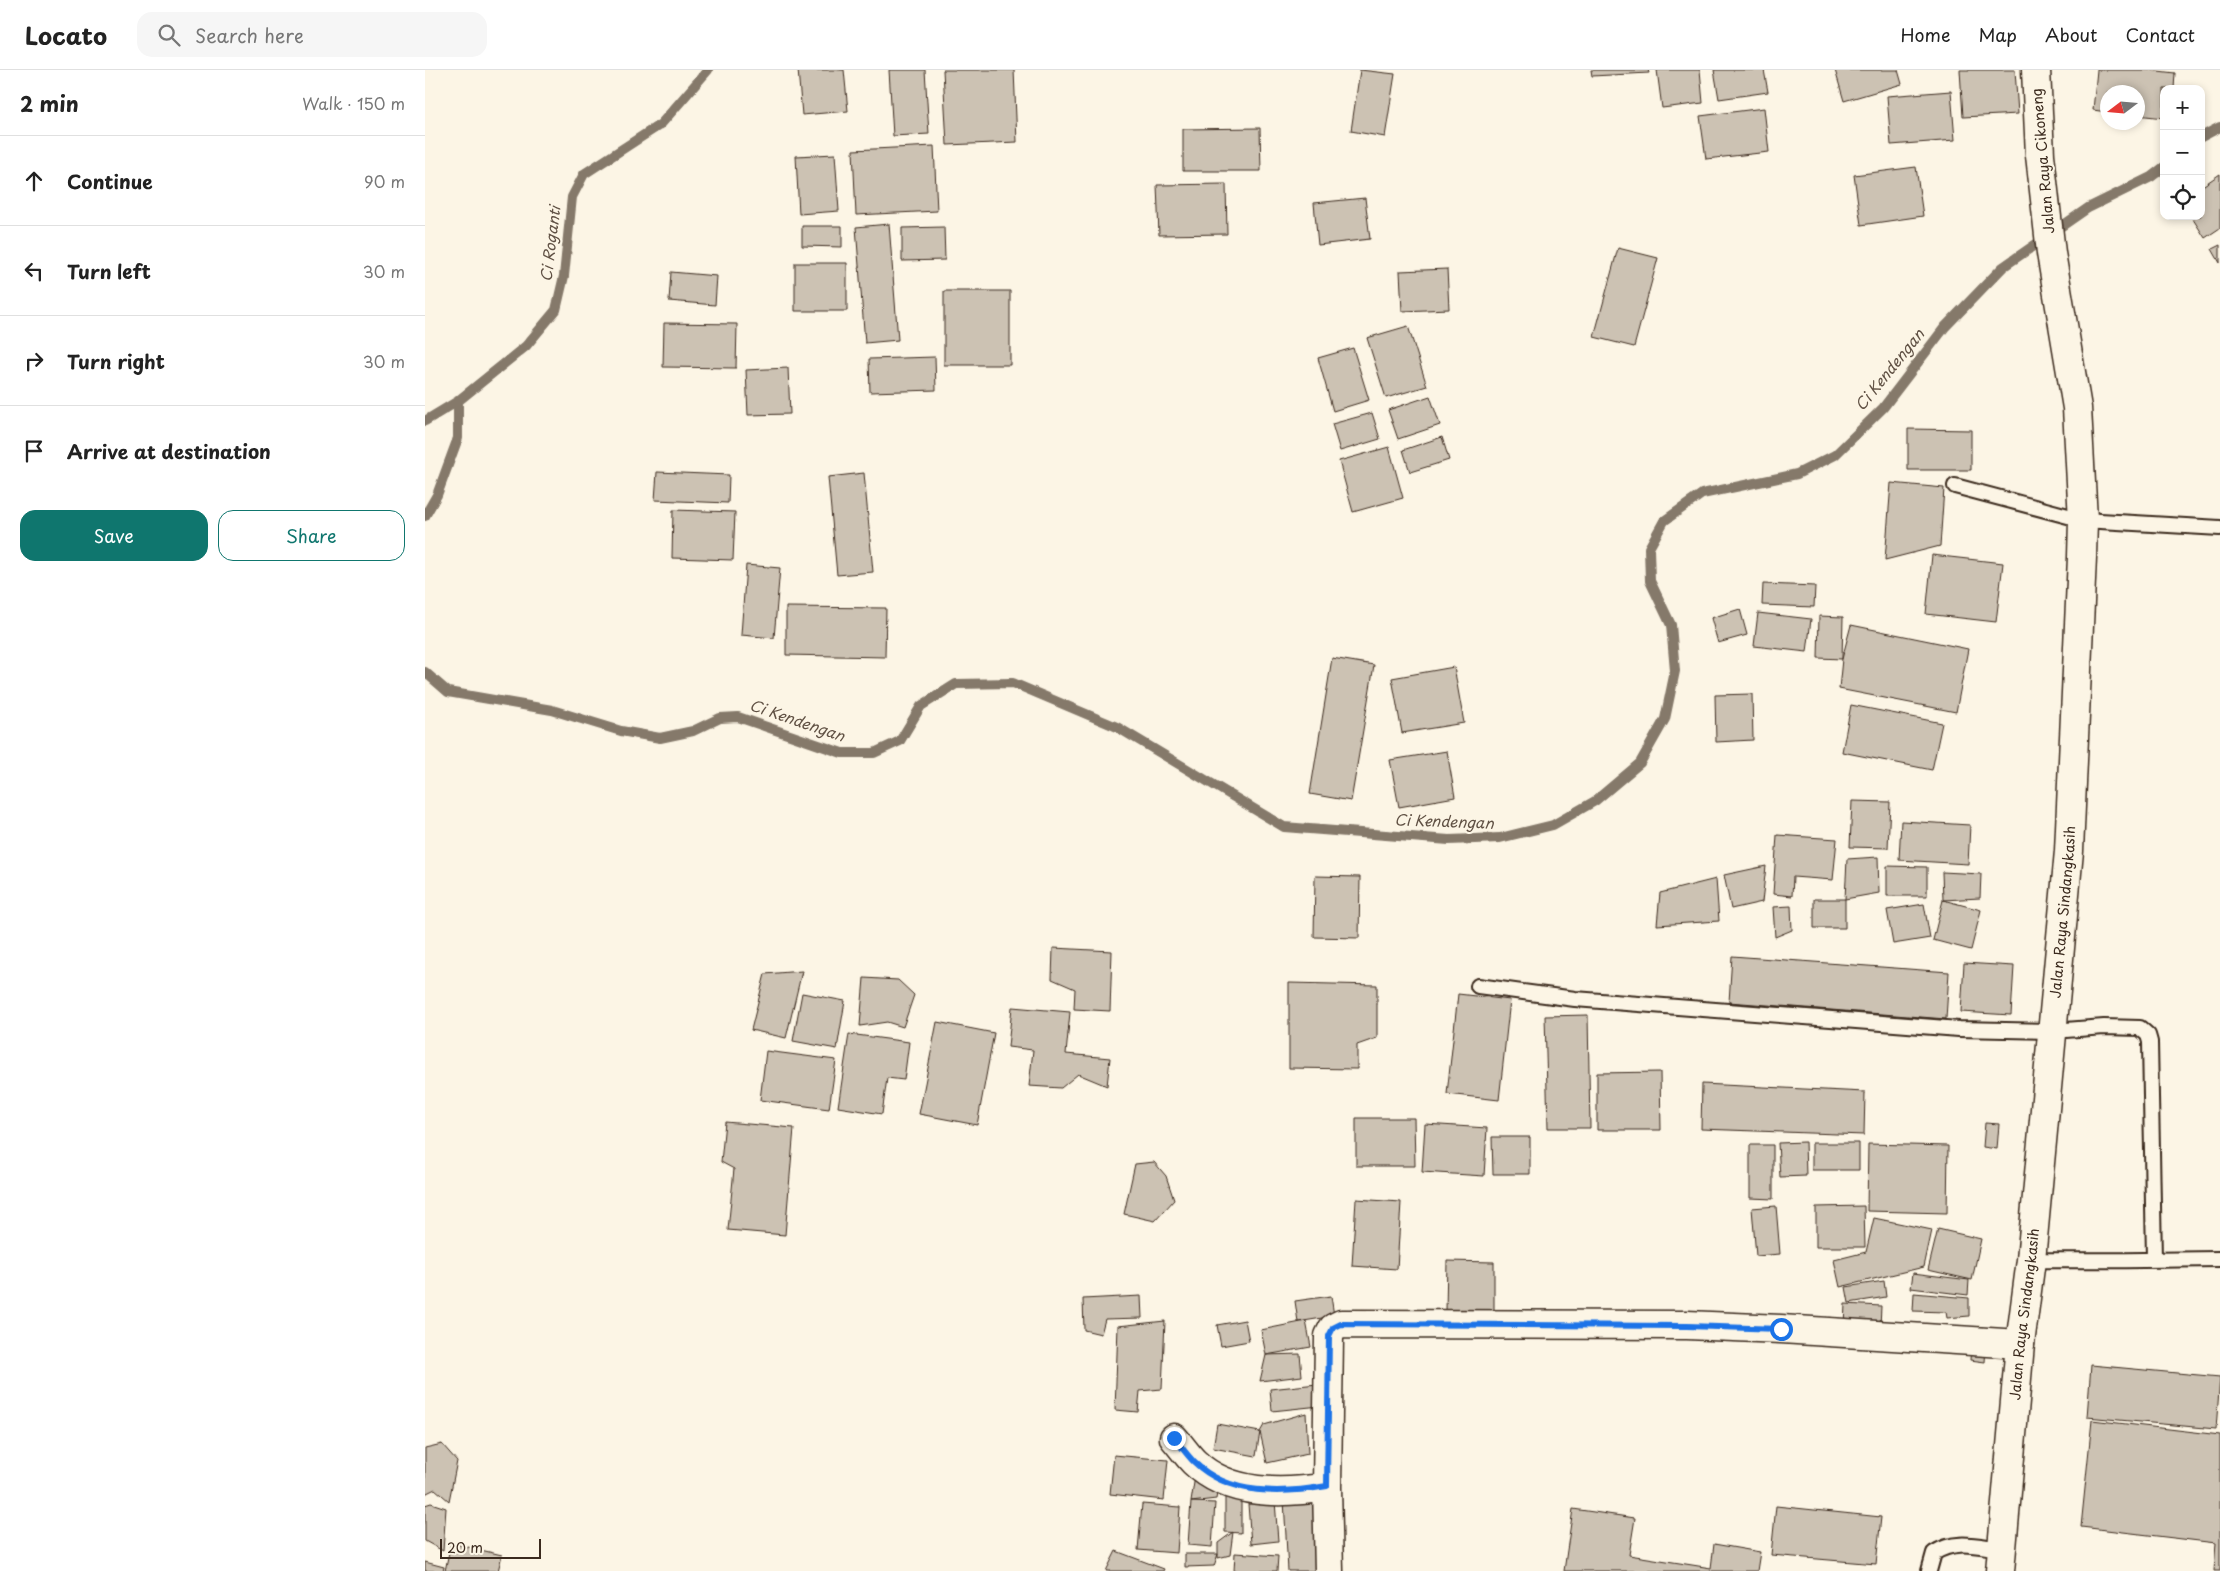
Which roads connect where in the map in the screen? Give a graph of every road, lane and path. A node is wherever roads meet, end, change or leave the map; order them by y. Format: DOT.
graph roads {
  1 [pos="2036,70"];
  2 [pos="2051,253"];
  3 [pos="1955,486"];
  4 [pos="2083,520"];
  5 [pos="2220,528"];
  6 [pos="1478,986"];
  7 [pos="2053,1031"];
  8 [pos="2154,1259"];
  9 [pos="2220,1259"];
  10 [pos="2031,1260"];
  11 [pos="2019,1344"];
  12 [pos="1174,1438"];
  13 [pos="1327,1486"];
  14 [pos="2000,1560"];
  15 [pos="1329,1571"];
  16 [pos="1929,1571"];
  1 -- 2 [label="main road, Jalan Raya Cikoneng"];
  2 -- 4 [label="main road, Jalan Raya Sindangkasih"];
  3 -- 4 [label="lane"];
  4 -- 5 [label="lane"];
  4 -- 7 [label="main road, Jalan Raya Sindangkasih"];
  6 -- 7 [label="lane"];
  7 -- 8 [label="lane"];
  7 -- 10 [label="main road, Jalan Raya Sindangkasih"];
  8 -- 9 [label="lane"];
  8 -- 10 [label="lane"];
  10 -- 11 [label="main road, Jalan Raya Sindangkasih"];
  11 -- 13 [label="main road"];
  11 -- 14 [label="main road, Jalan Raya Sindangkasih"];
  12 -- 13 [label="main road"];
  13 -- 15 [label="main road"];
  14 -- 16 [label="lane"];
}
